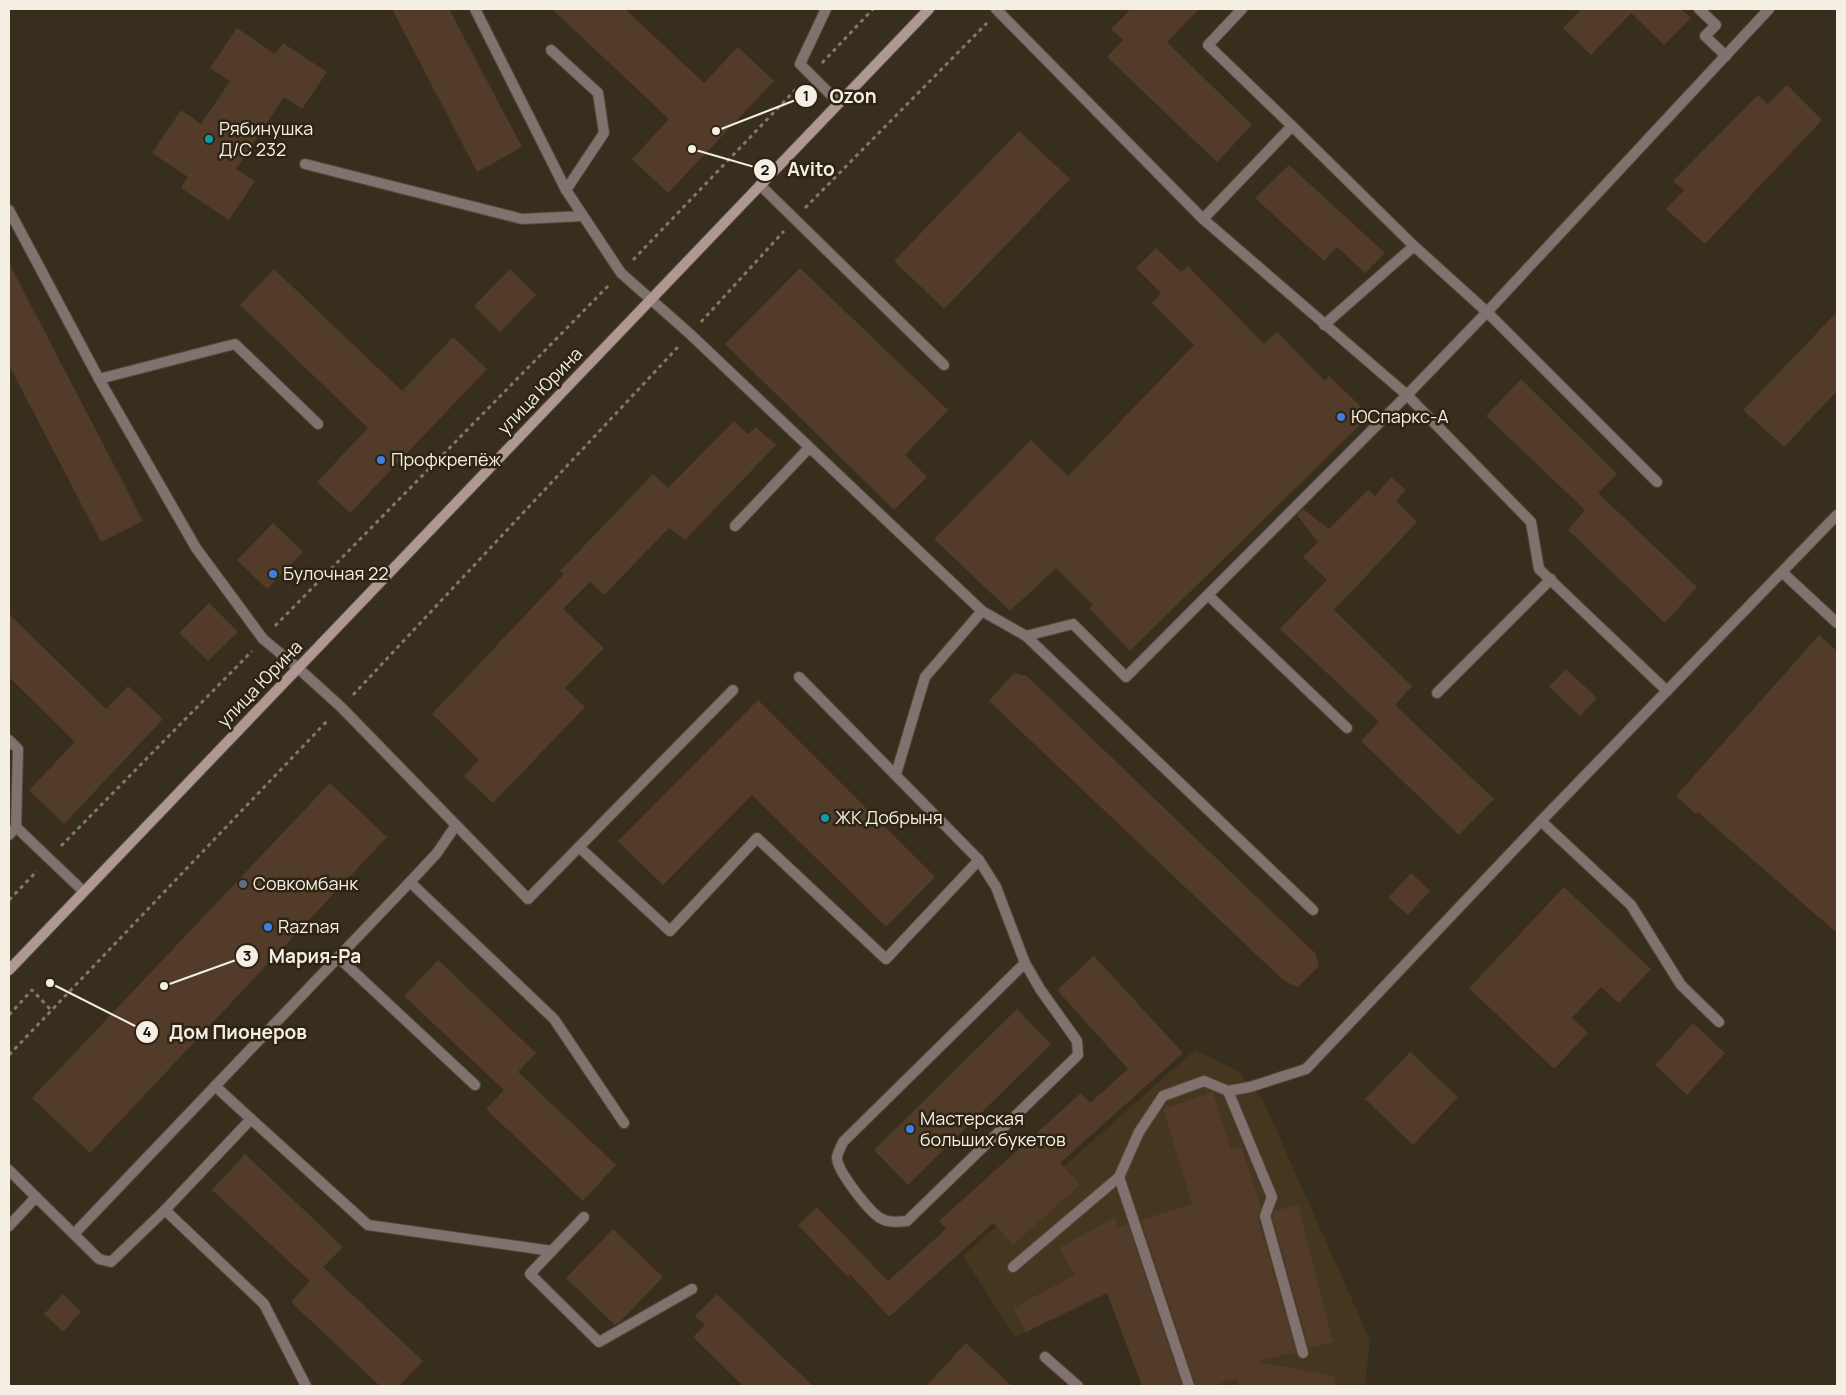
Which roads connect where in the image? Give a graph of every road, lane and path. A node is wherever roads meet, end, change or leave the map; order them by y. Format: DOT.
graph roads {
  1 [pos="474,9"];
  2 [pos="826,9"];
  3 [pos="873,9"];
  4 [pos="929,9"];
  5 [pos="1242,9"];
  6 [pos="1699,9"];
  7 [pos="1769,9"];
  8 [pos="997,10"];
  9 [pos="551,50"];
  10 [pos="1726,56"];
  11 [pos="810,75"];
  12 [pos="839,103"];
  13 [pos="1292,126"];
  14 [pos="305,164"];
  15 [pos="760,185"];
  16 [pos="566,190"];
  17 [pos="9,210"];
  18 [pos="583,216"];
  19 [pos="795,219"];
  20 [pos="1203,219"];
  21 [pos="1414,246"];
  22 [pos="621,273"];
  23 [pos="651,299"];
  24 [pos="1487,312"];
  25 [pos="1324,325"];
  26 [pos="690,334"];
  27 [pos="944,365"];
  28 [pos="99,379"];
  29 [pos="1407,395"];
  30 [pos="318,424"];
  31 [pos="809,448"];
  32 [pos="1657,482"];
  33 [pos="1837,516"];
  34 [pos="735,526"];
  35 [pos="1783,573"];
  36 [pos="1550,579"];
  37 [pos="1208,595"];
  38 [pos="982,612"];
  39 [pos="1837,623"];
  40 [pos="1026,636"];
  41 [pos="263,639"];
  42 [pos="298,668"];
  43 [pos="799,677"];
  44 [pos="732,690"];
  45 [pos="1667,691"];
  46 [pos="1437,693"];
  47 [pos="340,707"];
  48 [pos="1347,728"];
  49 [pos="9,740"];
  50 [pos="896,774"];
  51 [pos="1541,822"];
  52 [pos="456,825"];
  53 [pos="12,831"];
  54 [pos="579,846"];
  55 [pos="49,858"];
  56 [pos="979,860"];
  57 [pos="410,882"];
  58 [pos="84,891"];
  59 [pos="9,900"];
  60 [pos="1312,910"];
  61 [pos="338,957"];
  62 [pos="1025,963"];
  63 [pos="9,970"];
  64 [pos="52,1011"];
  65 [pos="9,1015"];
  66 [pos="1719,1022"];
  67 [pos="9,1055"];
  68 [pos="475,1085"];
  69 [pos="215,1086"];
  70 [pos="1228,1091"];
  71 [pos="251,1119"];
  72 [pos="624,1123"];
  73 [pos="9,1170"];
  74 [pos="1119,1177"];
  75 [pos="36,1197"];
  76 [pos="165,1210"];
  77 [pos="584,1217"];
  78 [pos="9,1226"];
  79 [pos="74,1234"];
  80 [pos="552,1251"];
  81 [pos="1013,1267"];
  82 [pos="692,1289"];
  83 [pos="1303,1353"];
  84 [pos="1045,1357"];
  85 [pos="306,1386"];
  86 [pos="1078,1386"];
  87 [pos="1189,1386"];
  1 -- 16 [label="street"];
  2 -- 11 [label="street"];
  3 -- 11 [label="path"];
  4 -- 12 [label="main road, улица Юрина"];
  5 -- 13 [label="street"];
  6 -- 10 [label="street"];
  7 -- 10 [label="street"];
  8 -- 19 [label="path"];
  8 -- 20 [label="street"];
  9 -- 16 [label="street"];
  10 -- 24 [label="street"];
  11 -- 12 [label="street"];
  11 -- 22 [label="path"];
  12 -- 15 [label="main road, улица Юрина"];
  13 -- 20 [label="street"];
  13 -- 21 [label="street"];
  14 -- 18 [label="street"];
  15 -- 19 [label="street"];
  15 -- 23 [label="main road, улица Юрина"];
  16 -- 18 [label="street"];
  17 -- 28 [label="street"];
  18 -- 22 [label="street"];
  19 -- 26 [label="path"];
  19 -- 27 [label="street"];
  20 -- 25 [label="street"];
  21 -- 24 [label="street"];
  21 -- 25 [label="street"];
  22 -- 23 [label="street"];
  22 -- 41 [label="path"];
  23 -- 26 [label="street"];
  23 -- 42 [label="main road, улица Юрина"];
  24 -- 29 [label="street"];
  24 -- 32 [label="street"];
  25 -- 29 [label="street"];
  26 -- 31 [label="street"];
  26 -- 47 [label="path"];
  28 -- 30 [label="street"];
  28 -- 41 [label="street"];
  29 -- 36 [label="street"];
  29 -- 37 [label="street"];
  31 -- 34 [label="street"];
  31 -- 38 [label="street"];
  33 -- 35 [label="street"];
  35 -- 39 [label="street"];
  35 -- 45 [label="street"];
  36 -- 45 [label="street"];
  36 -- 46 [label="street"];
  37 -- 40 [label="street"];
  37 -- 48 [label="street"];
  38 -- 40 [label="street"];
  38 -- 50 [label="street"];
  40 -- 60 [label="street"];
  41 -- 42 [label="street"];
  41 -- 55 [label="path"];
  42 -- 47 [label="street"];
  42 -- 58 [label="main road, улица Юрина"];
  43 -- 50 [label="street"];
  44 -- 54 [label="street"];
  45 -- 51 [label="street"];
  47 -- 52 [label="street"];
  47 -- 64 [label="path"];
  49 -- 53 [label="street"];
  50 -- 56 [label="street"];
  51 -- 66 [label="street"];
  51 -- 70 [label="street"];
  52 -- 54 [label="street"];
  52 -- 57 [label="street"];
  53 -- 55 [label="street"];
  54 -- 56 [label="street"];
  55 -- 58 [label="street"];
  55 -- 59 [label="path"];
  56 -- 62 [label="street"];
  57 -- 61 [label="street"];
  57 -- 72 [label="street"];
  58 -- 63 [label="main road, улица Юрина"];
  61 -- 68 [label="street"];
  61 -- 69 [label="street"];
  62 -- 62 [label="street"];
  64 -- 65 [label="path"];
  64 -- 67 [label="path"];
  69 -- 71 [label="street"];
  69 -- 79 [label="street"];
  70 -- 74 [label="street"];
  70 -- 83 [label="street"];
  71 -- 76 [label="street"];
  71 -- 80 [label="street"];
  73 -- 75 [label="street"];
  74 -- 81 [label="street"];
  74 -- 87 [label="street"];
  75 -- 78 [label="street"];
  75 -- 79 [label="street"];
  76 -- 79 [label="street"];
  76 -- 85 [label="street"];
  77 -- 80 [label="street"];
  80 -- 82 [label="street"];
  84 -- 86 [label="street"];
}
